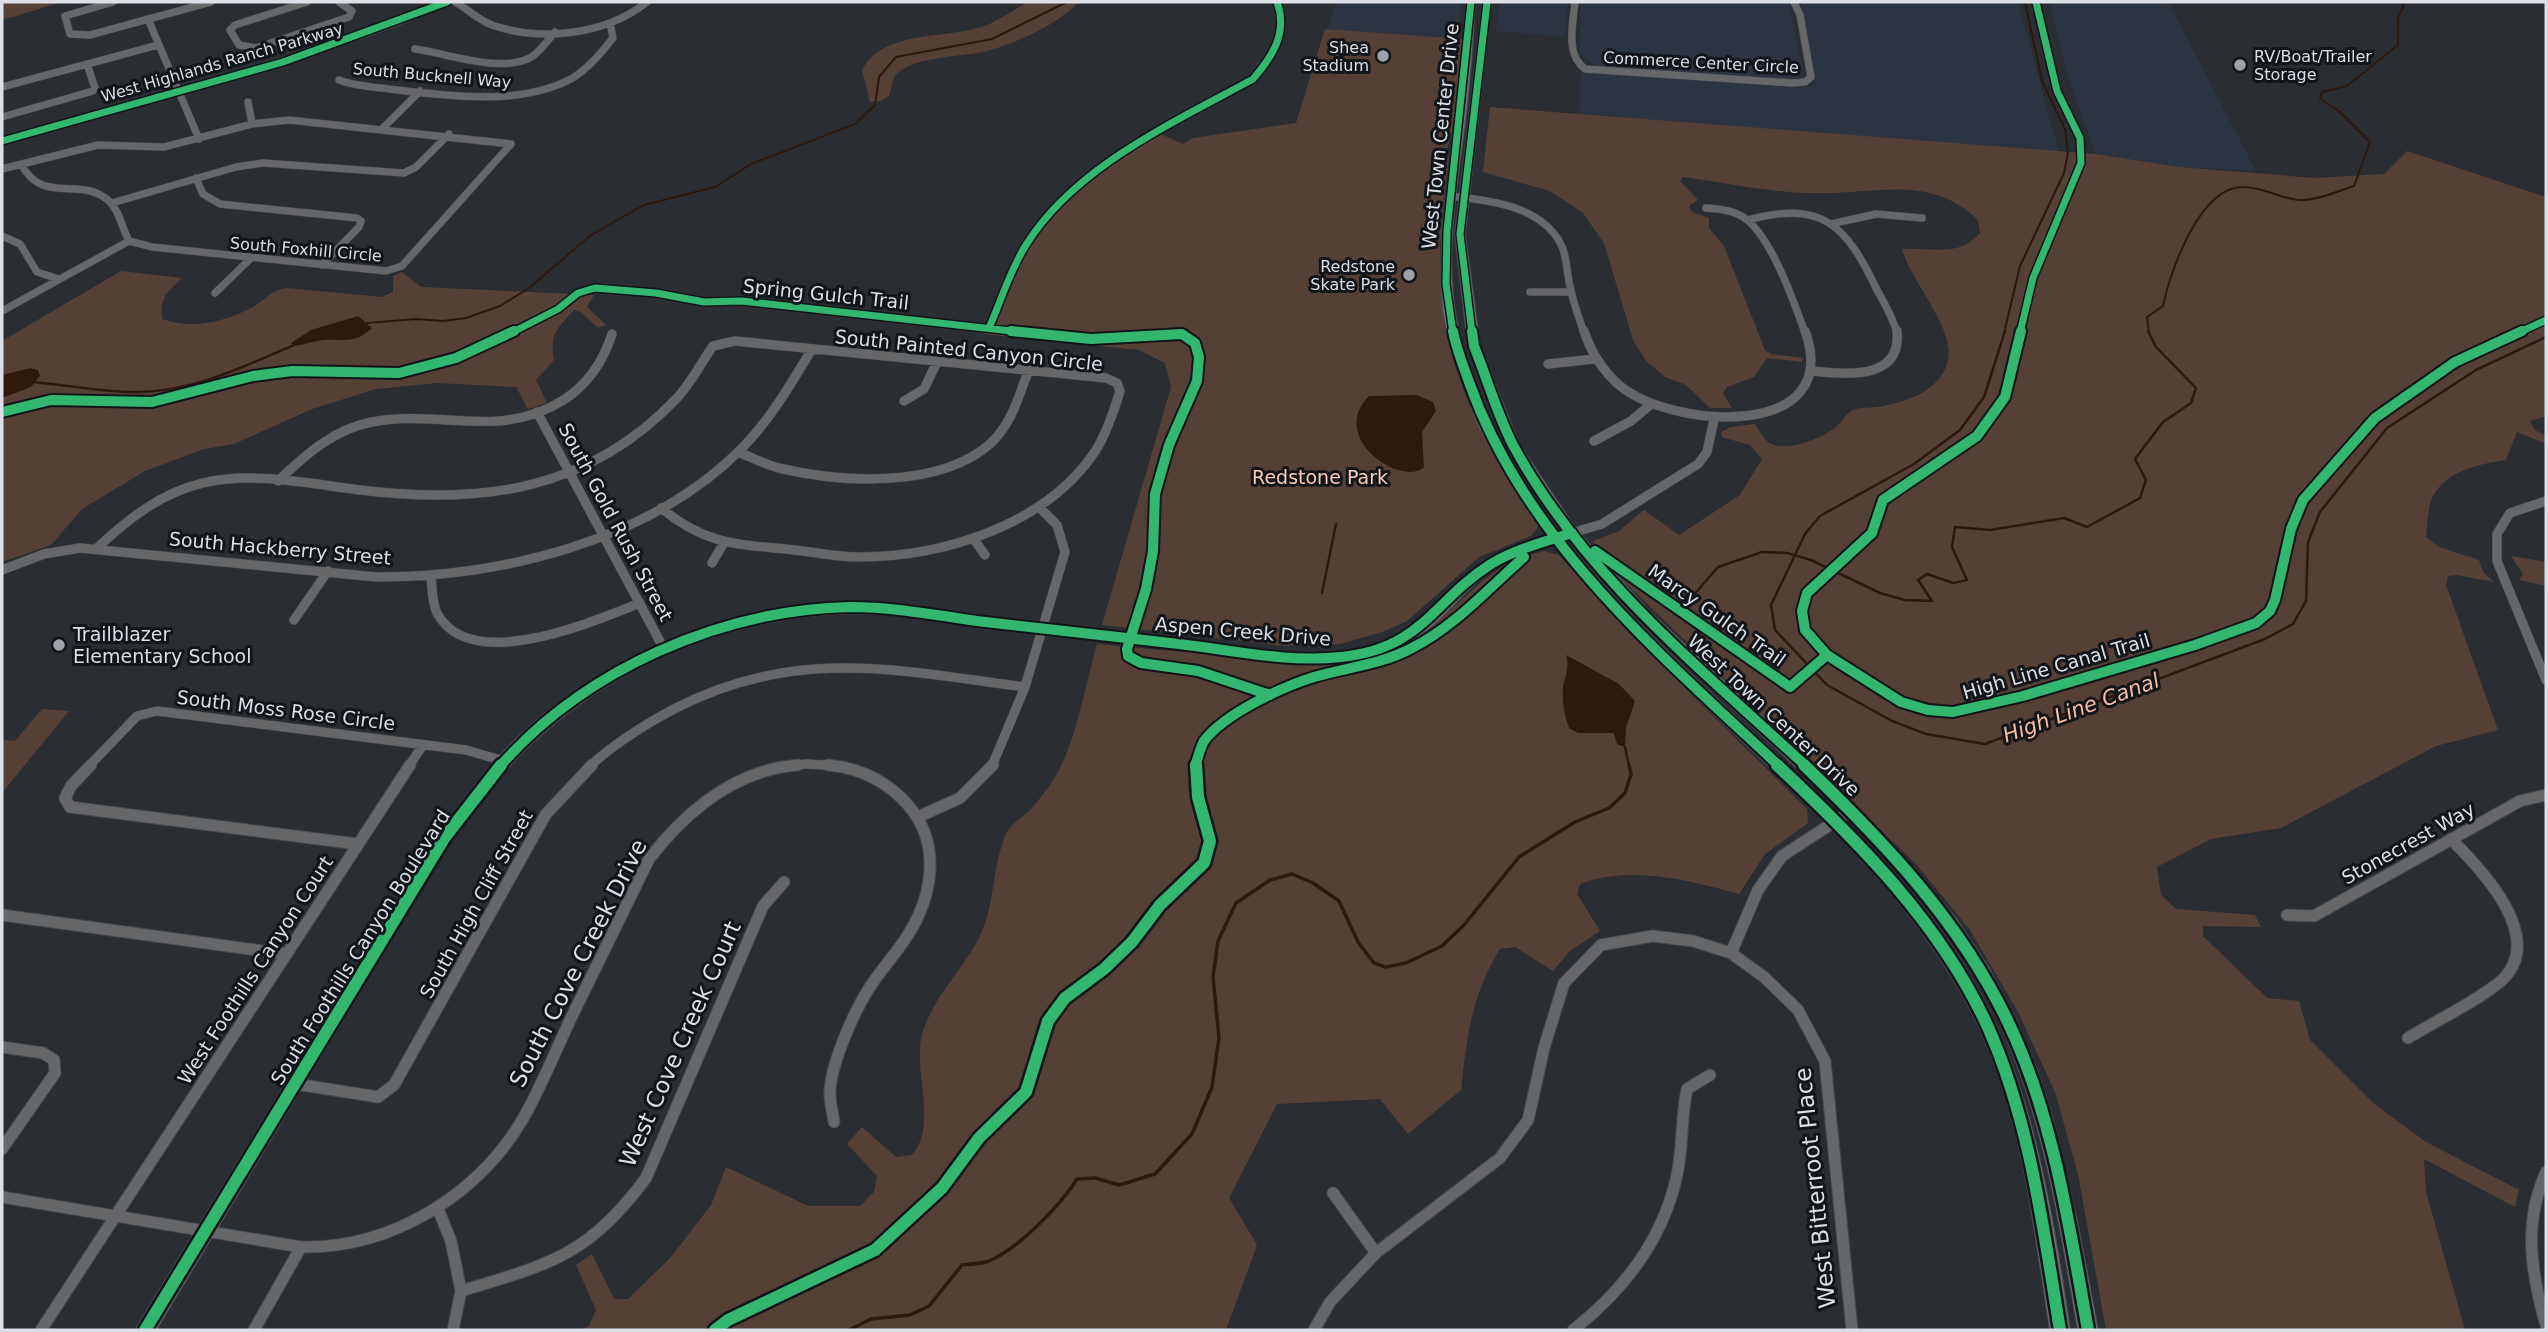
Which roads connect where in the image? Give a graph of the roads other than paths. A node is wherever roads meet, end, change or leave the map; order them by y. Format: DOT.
graph roads {
  1 [pos="113,2"];
  2 [pos="211,2"];
  3 [pos="307,2"];
  4 [pos="339,2"];
  5 [pos="447,2"];
  6 [pos="455,2"];
  7 [pos="647,2"];
  8 [pos="1471,2"];
  9 [pos="1488,2"];
  10 [pos="1575,2"];
  11 [pos="1794,2"];
  12 [pos="148,19"];
  13 [pos="610,23"];
  14 [pos="555,33"];
  15 [pos="158,45"];
  16 [pos="415,49"];
  17 [pos="87,64"];
  18 [pos="339,80"];
  19 [pos="2,87"];
  20 [pos="545,90"];
  21 [pos="420,91"];
  22 [pos="177,92"];
  23 [pos="551,99"];
  24 [pos="248,102"];
  25 [pos="2,117"];
  26 [pos="251,124"];
  27 [pos="383,128"];
  28 [pos="449,134"];
  29 [pos="129,138"];
  30 [pos="200,139"];
  31 [pos="2,141"];
  32 [pos="121,146"];
  33 [pos="21,164"];
  34 [pos="2,169"];
  35 [pos="196,178"];
  36 [pos="1457,197"];
  37 [pos="112,203"];
  38 [pos="1706,208"];
  39 [pos="1922,218"];
  40 [pos="1748,220"];
  41 [pos="1831,224"];
  42 [pos="2,236"];
  43 [pos="129,241"];
  44 [pos="251,258"];
  45 [pos="322,265"];
  46 [pos="59,279"];
  47 [pos="1530,292"];
  48 [pos="1571,292"];
  49 [pos="215,293"];
  50 [pos="2,311"];
  51 [pos="612,334"];
  52 [pos="812,349"];
  53 [pos="1594,359"];
  54 [pos="937,362"];
  55 [pos="1548,364"];
  56 [pos="1028,372"];
  57 [pos="1812,372"];
  58 [pos="904,401"];
  59 [pos="1650,405"];
  60 [pos="537,412"];
  61 [pos="1714,420"];
  62 [pos="1594,441"];
  63 [pos="738,452"];
  64 [pos="570,472"];
  65 [pos="278,481"];
  66 [pos="2546,501"];
  67 [pos="661,508"];
  68 [pos="1040,508"];
  69 [pos="1564,535"];
  70 [pos="603,536"];
  71 [pos="973,538"];
  72 [pos="725,541"];
  73 [pos="96,549"];
  74 [pos="985,555"];
  75 [pos="712,563"];
  76 [pos="2,570"];
  77 [pos="328,571"];
  78 [pos="430,576"];
  79 [pos="639,603"];
  80 [pos="294,620"];
  81 [pos="1043,629"];
  82 [pos="664,649"];
  83 [pos="2546,680"];
  84 [pos="1025,687"];
  85 [pos="423,745"];
  86 [pos="504,761"];
  87 [pos="2546,795"];
  88 [pos="1851,811"];
  89 [pos="920,816"];
  90 [pos="1835,821"];
  91 [pos="2451,839"];
  92 [pos="357,844"];
  93 [pos="784,882"];
  94 [pos="2,915"];
  95 [pos="2287,915"];
  96 [pos="1731,953"];
  97 [pos="285,954"];
  98 [pos="2408,1038"];
  99 [pos="2,1047"];
  100 [pos="1710,1075"];
  101 [pos="296,1084"];
  102 [pos="834,1122"];
  103 [pos="2,1149"];
  104 [pos="2546,1172"];
  105 [pos="1333,1193"];
  106 [pos="2,1197"];
  107 [pos="438,1209"];
  108 [pos="118,1215"];
  109 [pos="208,1230"];
  110 [pos="301,1247"];
  111 [pos="1376,1253"];
  112 [pos="461,1291"];
  113 [pos="2546,1325"];
  114 [pos="40,1330"];
  115 [pos="145,1330"];
  116 [pos="254,1330"];
  117 [pos="453,1330"];
  118 [pos="1314,1330"];
  119 [pos="1573,1330"];
  120 [pos="1852,1330"];
  121 [pos="2060,1330"];
  122 [pos="2088,1330"];
  1 -- 12 [label="street"];
  2 -- 12 [label="street"];
  3 -- 4 [label="street"];
  5 -- 22 [label="main road, West Highlands Ranch Parkway"];
  6 -- 14 [label="street"];
  7 -- 13 [label="street"];
  8 -- 36 [label="street, West Town Center Drive"];
  9 -- 36 [label="street, West Town Center Drive"];
  10 -- 11 [label="street, Commerce Center Circle"];
  12 -- 15 [label="street"];
  13 -- 14 [label="street"];
  13 -- 20 [label="street, South Bucknell Way"];
  14 -- 16 [label="street"];
  15 -- 17 [label="street"];
  15 -- 22 [label="street"];
  17 -- 19 [label="street"];
  17 -- 25 [label="street"];
  18 -- 21 [label="street, South Bucknell Way"];
  20 -- 21 [label="street, South Bucknell Way"];
  20 -- 23 [label="street"];
  21 -- 27 [label="street"];
  22 -- 30 [label="street"];
  22 -- 31 [label="main road, West Highlands Ranch Parkway"];
  24 -- 26 [label="street"];
  26 -- 27 [label="street, South Foxhill Circle"];
  26 -- 30 [label="street, South Foxhill Circle"];
  27 -- 28 [label="street, South Foxhill Circle"];
  28 -- 35 [label="street"];
  28 -- 45 [label="street, South Foxhill Circle"];
  29 -- 32 [label="street"];
  30 -- 32 [label="street, South Foxhill Circle"];
  32 -- 33 [label="street, South Foxhill Circle"];
  33 -- 34 [label="street, South Foxhill Circle"];
  33 -- 37 [label="street"];
  35 -- 37 [label="street"];
  35 -- 45 [label="street"];
  36 -- 48 [label="street"];
  36 -- 69 [label="street, West Town Center Drive"];
  37 -- 43 [label="street"];
  38 -- 40 [label="street"];
  39 -- 41 [label="street"];
  40 -- 41 [label="street"];
  40 -- 57 [label="street"];
  41 -- 57 [label="street"];
  42 -- 46 [label="street"];
  43 -- 44 [label="street, South Foxhill Circle"];
  43 -- 46 [label="street"];
  44 -- 45 [label="street, South Foxhill Circle"];
  44 -- 49 [label="street"];
  46 -- 50 [label="street"];
  47 -- 48 [label="street"];
  48 -- 53 [label="street"];
  51 -- 60 [label="street"];
  52 -- 54 [label="street, South Painted Canyon Circle"];
  52 -- 63 [label="street, South Hackberry Street"];
  52 -- 64 [label="street, South Painted Canyon Circle"];
  53 -- 55 [label="street"];
  53 -- 59 [label="street"];
  54 -- 56 [label="street, South Painted Canyon Circle"];
  54 -- 58 [label="street"];
  56 -- 63 [label="street"];
  56 -- 68 [label="street, South Painted Canyon Circle"];
  57 -- 61 [label="street"];
  59 -- 61 [label="street"];
  59 -- 62 [label="street"];
  60 -- 64 [label="street, South Gold Rush Street"];
  60 -- 65 [label="street"];
  61 -- 69 [label="street, Aspen Creek Drive"];
  63 -- 67 [label="street, South Hackberry Street"];
  64 -- 65 [label="street, South Painted Canyon Circle"];
  64 -- 70 [label="street, South Gold Rush Street"];
  65 -- 73 [label="street, South Painted Canyon Circle"];
  66 -- 83 [label="street"];
  67 -- 70 [label="street, South Hackberry Street"];
  67 -- 72 [label="street, South Painted Canyon Circle"];
  68 -- 71 [label="street, South Painted Canyon Circle"];
  68 -- 81 [label="street"];
  69 -- 81 [label="street, Aspen Creek Drive"];
  69 -- 88 [label="street, West Town Center Drive"];
  69 -- 90 [label="street, West Town Center Drive"];
  70 -- 78 [label="street, South Hackberry Street"];
  70 -- 79 [label="street, South Gold Rush Street"];
  71 -- 72 [label="street, South Painted Canyon Circle"];
  71 -- 74 [label="street"];
  72 -- 75 [label="street"];
  73 -- 76 [label="street, South Hackberry Street"];
  73 -- 77 [label="street, South Hackberry Street"];
  77 -- 78 [label="street, South Hackberry Street"];
  77 -- 80 [label="street"];
  78 -- 79 [label="street"];
  79 -- 82 [label="street, South Gold Rush Street"];
  81 -- 82 [label="street, South Foothills Canyon Boulevard"];
  81 -- 84 [label="street"];
  82 -- 86 [label="street, South Foothills Canyon Boulevard"];
  84 -- 89 [label="street"];
  84 -- 101 [label="street, South High Cliff Street"];
  85 -- 86 [label="street, South Moss Rose Circle"];
  85 -- 92 [label="street, West Foothills Canyon Court"];
  85 -- 92 [label="street, South Moss Rose Circle"];
  86 -- 101 [label="street, South Foothills Canyon Boulevard"];
  87 -- 91 [label="street, Stonecrest Way"];
  88 -- 90 [label="street"];
  88 -- 122 [label="street, West Town Center Drive"];
  89 -- 102 [label="street, South Cove Creek Drive"];
  89 -- 107 [label="street, South Cove Creek Drive"];
  90 -- 96 [label="street"];
  90 -- 121 [label="street, West Town Center Drive"];
  91 -- 95 [label="street, Stonecrest Way"];
  91 -- 98 [label="street"];
  92 -- 97 [label="street, West Foothills Canyon Court"];
  93 -- 112 [label="street, West Cove Creek Court"];
  94 -- 97 [label="street"];
  96 -- 111 [label="street, West Bitterroot Place"];
  96 -- 120 [label="street, West Bitterroot Place"];
  97 -- 108 [label="street, West Foothills Canyon Court"];
  99 -- 103 [label="street"];
  100 -- 119 [label="street"];
  101 -- 109 [label="street, South Foothills Canyon Boulevard"];
  104 -- 113 [label="street"];
  105 -- 111 [label="street"];
  106 -- 108 [label="street, South Cove Creek Drive"];
  107 -- 110 [label="street, South Cove Creek Drive"];
  107 -- 112 [label="street"];
  108 -- 109 [label="street, South Cove Creek Drive"];
  108 -- 114 [label="street, West Foothills Canyon Court"];
  109 -- 110 [label="street, South Cove Creek Drive"];
  109 -- 115 [label="street, South Foothills Canyon Boulevard"];
  110 -- 116 [label="street"];
  111 -- 118 [label="street, West Bitterroot Place"];
  112 -- 117 [label="street"];
}
